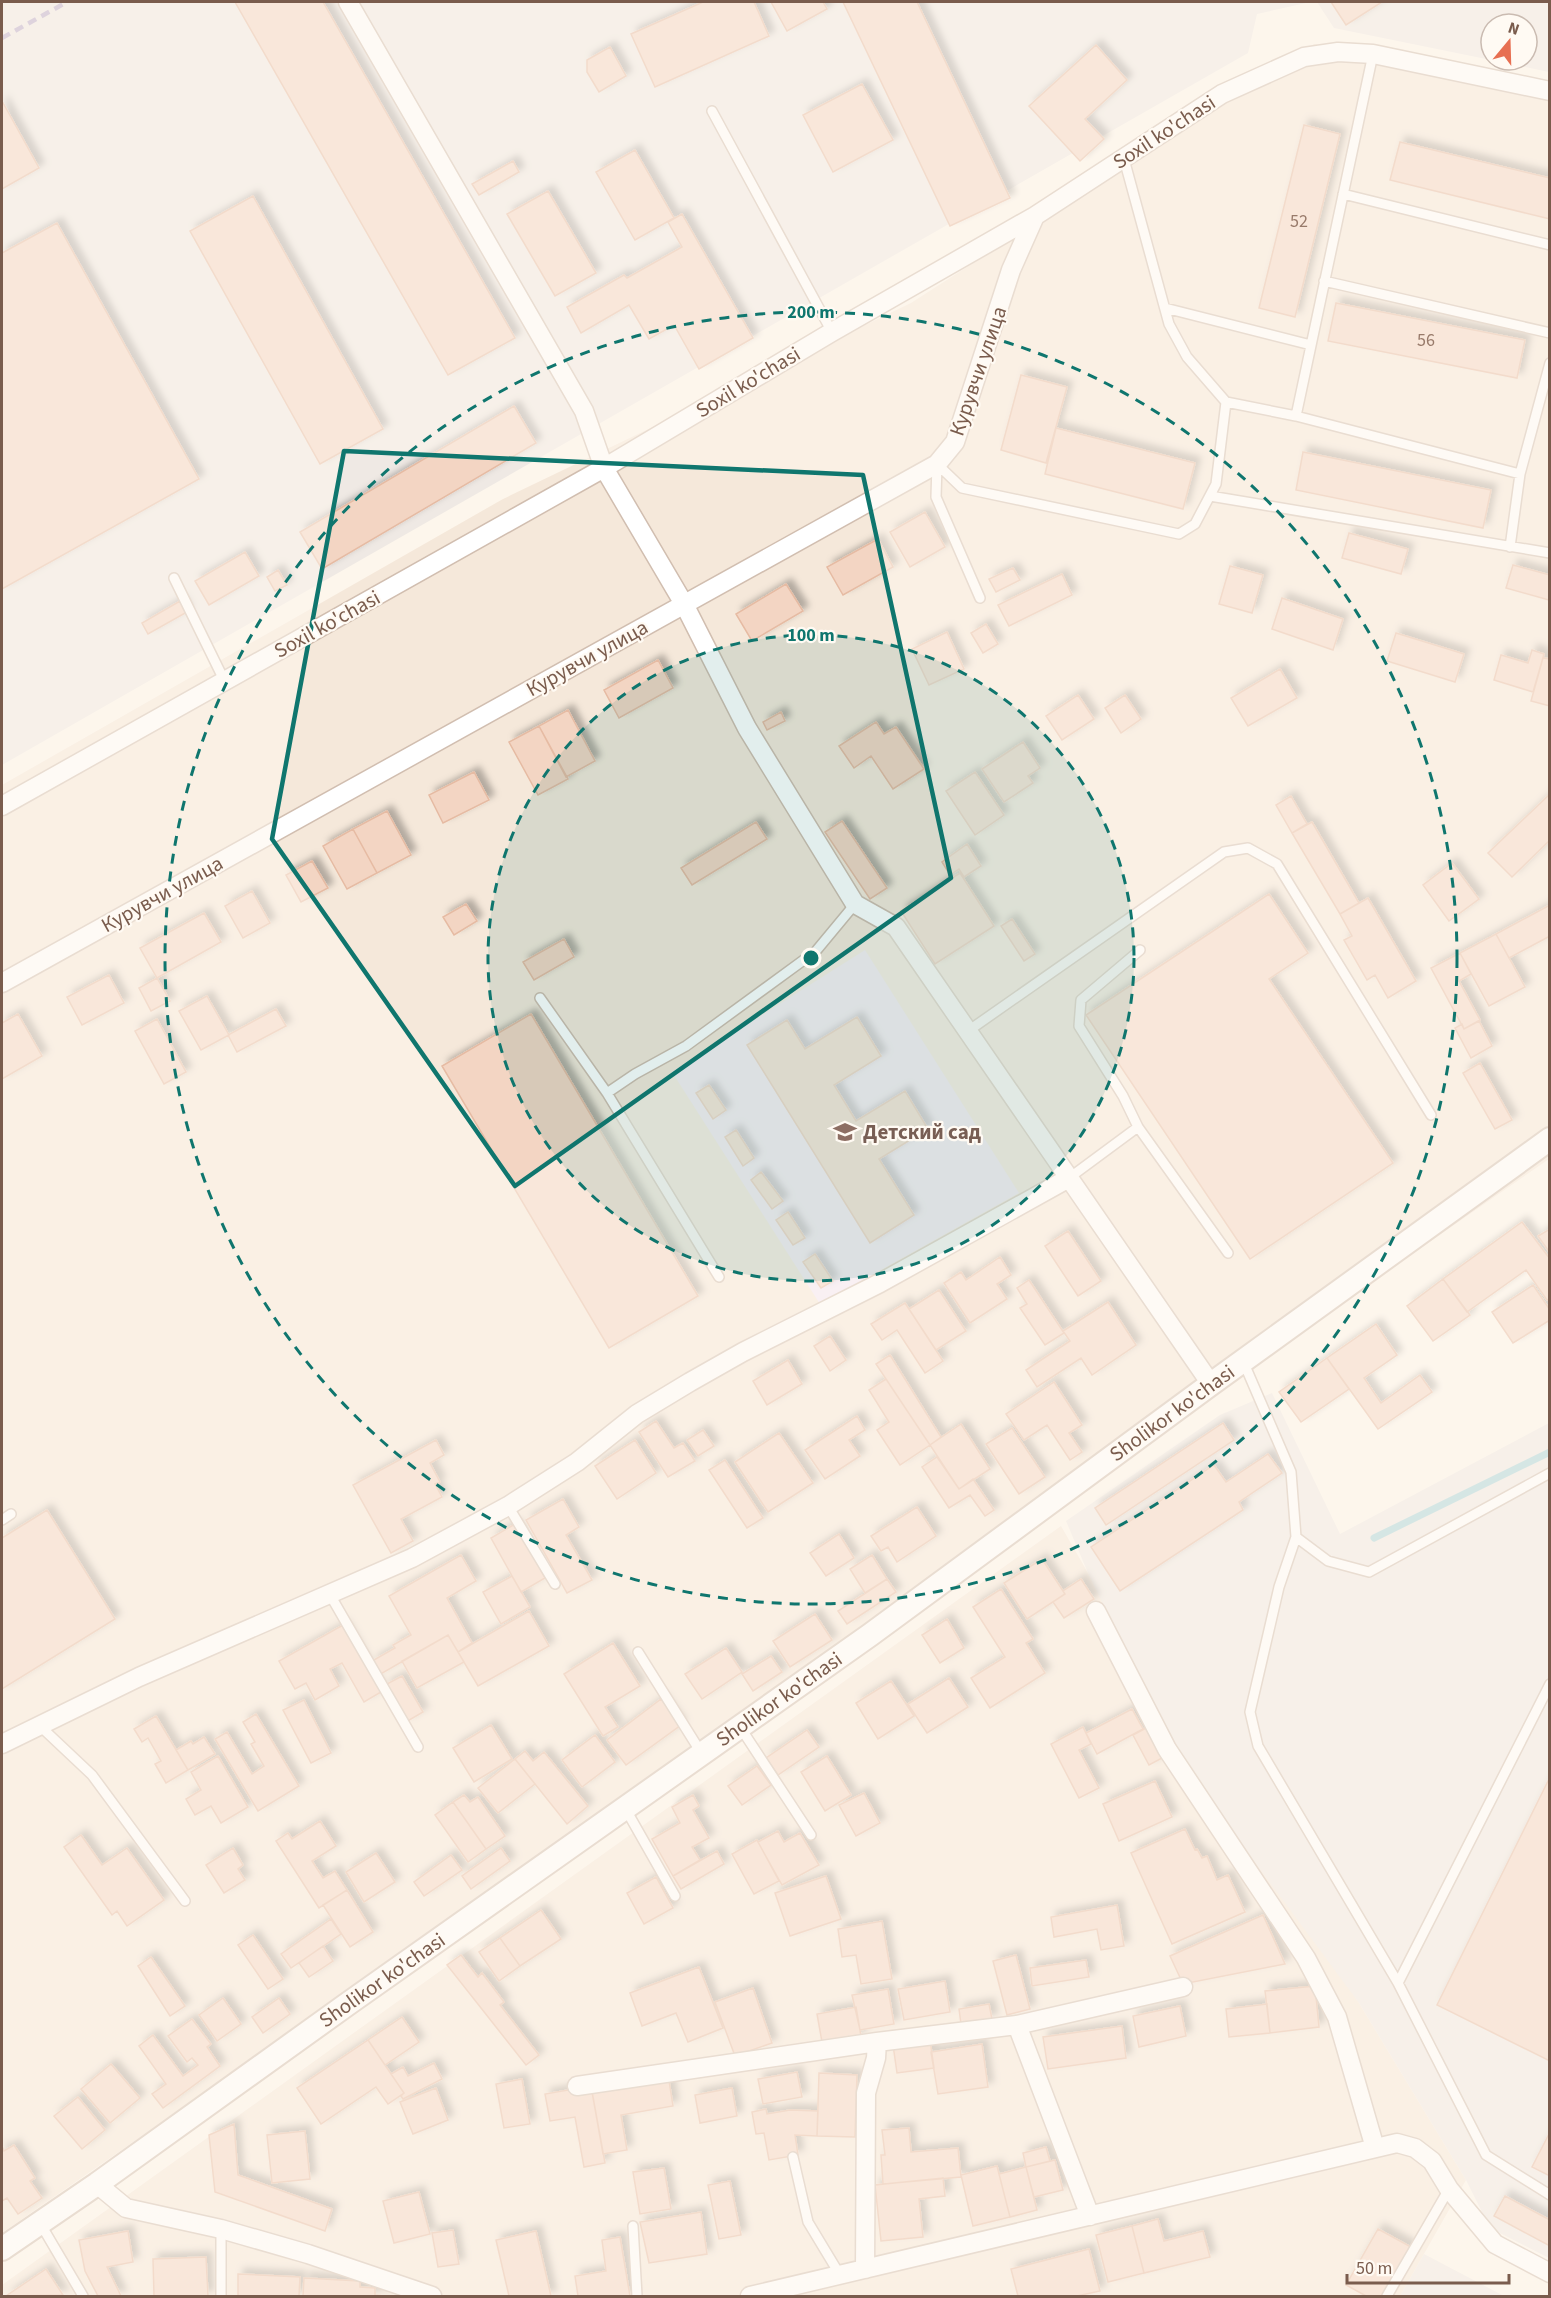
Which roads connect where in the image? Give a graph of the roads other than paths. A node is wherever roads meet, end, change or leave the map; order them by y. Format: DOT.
graph roads {
  1 [pos="348,2"];
  2 [pos="1373,54"];
  3 [pos="1550,91"];
  4 [pos="712,111"];
  5 [pos="1124,159"];
  6 [pos="1343,194"];
  7 [pos="1035,216"];
  8 [pos="1550,244"];
  9 [pos="1324,281"];
  10 [pos="1165,308"];
  11 [pos="832,332"];
  12 [pos="1550,333"];
  13 [pos="1311,345"];
  14 [pos="1550,363"];
  15 [pos="1226,402"];
  16 [pos="1296,416"];
  17 [pos="937,464"];
  18 [pos="604,468"];
  19 [pos="1520,474"];
  20 [pos="1210,496"];
  21 [pos="1510,547"];
  22 [pos="1550,553"];
  23 [pos="174,578"];
  24 [pos="980,598"];
  25 [pos="684,604"];
  26 [pos="225,682"];
  27 [pos="2,806"];
  28 [pos="855,904"];
  29 [pos="1140,950"];
  30 [pos="2,983"];
  31 [pos="540,998"];
  32 [pos="968,1031"];
  33 [pos="607,1093"];
  34 [pos="1431,1115"];
  35 [pos="1138,1127"];
  36 [pos="1550,1139"];
  37 [pos="1069,1178"];
  38 [pos="1228,1253"];
  39 [pos="719,1277"];
  40 [pos="1243,1361"];
  41 [pos="1210,1384"];
  42 [pos="1550,1473"];
  43 [pos="508,1506"];
  44 [pos="11,1514"];
  45 [pos="2,1520"];
  46 [pos="1296,1537"];
  47 [pos="555,1584"];
  48 [pos="329,1593"];
  49 [pos="1096,1611"];
  50 [pos="638,1652"];
  51 [pos="1550,1684"];
  52 [pos="40,1726"];
  53 [pos="740,1727"];
  54 [pos="2,1744"];
  55 [pos="418,1747"];
  56 [pos="702,1754"];
  57 [pos="625,1809"];
  58 [pos="811,1835"];
  59 [pos="675,1896"];
  60 [pos="185,1901"];
  61 [pos="1398,1983"];
  62 [pos="1183,1987"];
  63 [pos="1017,2025"];
  64 [pos="877,2042"];
  65 [pos="576,2086"];
  66 [pos="1375,2148"];
  67 [pos="793,2157"];
  68 [pos="97,2184"];
  69 [pos="1449,2189"];
  70 [pos="1550,2195"];
  71 [pos="1090,2216"];
  72 [pos="40,2223"];
  73 [pos="633,2226"];
  74 [pos="221,2229"];
  75 [pos="2,2249"];
  76 [pos="865,2269"];
  77 [pos="1550,2273"];
  78 [pos="840,2275"];
  79 [pos="83,2296"];
  80 [pos="221,2296"];
  81 [pos="432,2296"];
  82 [pos="637,2296"];
  83 [pos="750,2296"];
  84 [pos="1387,2296"];
  1 -- 18 [label="street"];
  2 -- 3 [label="street, Soxil ko'chasi"];
  2 -- 5 [label="street, Soxil ko'chasi"];
  2 -- 6 [label="lane"];
  4 -- 11 [label="lane"];
  5 -- 7 [label="street, Soxil ko'chasi"];
  5 -- 10 [label="lane"];
  6 -- 8 [label="lane"];
  6 -- 9 [label="lane"];
  7 -- 11 [label="street, Soxil ko'chasi"];
  7 -- 17 [label="street, Курувчи улица"];
  9 -- 12 [label="lane"];
  9 -- 13 [label="lane"];
  10 -- 13 [label="lane"];
  10 -- 15 [label="lane"];
  11 -- 18 [label="street, Soxil ko'chasi"];
  13 -- 16 [label="lane"];
  14 -- 19 [label="lane"];
  15 -- 16 [label="lane"];
  15 -- 20 [label="lane"];
  16 -- 19 [label="lane"];
  17 -- 20 [label="lane"];
  17 -- 24 [label="lane"];
  17 -- 25 [label="street, Курувчи улица"];
  18 -- 25 [label="street"];
  18 -- 26 [label="street, Soxil ko'chasi"];
  19 -- 21 [label="lane"];
  20 -- 21 [label="lane"];
  21 -- 22 [label="lane"];
  23 -- 26 [label="lane"];
  25 -- 28 [label="street"];
  25 -- 30 [label="street, Курувчи улица"];
  26 -- 27 [label="street, Soxil ko'chasi"];
  28 -- 32 [label="street"];
  28 -- 33 [label="lane"];
  29 -- 35 [label="lane"];
  31 -- 33 [label="lane"];
  32 -- 34 [label="lane"];
  32 -- 37 [label="street"];
  33 -- 39 [label="lane"];
  35 -- 37 [label="lane"];
  35 -- 38 [label="lane"];
  36 -- 40 [label="street, Sholikor ko'chasi"];
  37 -- 41 [label="street"];
  37 -- 43 [label="street"];
  40 -- 41 [label="street, Sholikor ko'chasi"];
  40 -- 46 [label="lane"];
  41 -- 53 [label="street, Sholikor ko'chasi"];
  42 -- 46 [label="lane"];
  43 -- 47 [label="lane"];
  43 -- 48 [label="street"];
  44 -- 45 [label="lane"];
  46 -- 61 [label="lane"];
  48 -- 52 [label="street"];
  48 -- 55 [label="lane"];
  49 -- 66 [label="street"];
  50 -- 56 [label="lane"];
  51 -- 61 [label="lane"];
  52 -- 54 [label="street"];
  52 -- 60 [label="lane"];
  53 -- 56 [label="street, Sholikor ko'chasi"];
  53 -- 58 [label="lane"];
  56 -- 57 [label="street, Sholikor ko'chasi"];
  57 -- 59 [label="lane"];
  57 -- 68 [label="street, Sholikor ko'chasi"];
  61 -- 70 [label="lane"];
  62 -- 63 [label="street"];
  63 -- 64 [label="street"];
  63 -- 71 [label="street"];
  64 -- 65 [label="street"];
  64 -- 76 [label="street"];
  66 -- 69 [label="street"];
  66 -- 71 [label="street"];
  67 -- 78 [label="lane"];
  68 -- 72 [label="street, Sholikor ko'chasi"];
  68 -- 74 [label="street"];
  69 -- 77 [label="street"];
  69 -- 84 [label="lane"];
  71 -- 76 [label="street"];
  72 -- 75 [label="street, Sholikor ko'chasi"];
  72 -- 79 [label="lane"];
  73 -- 82 [label="lane"];
  74 -- 80 [label="lane"];
  74 -- 81 [label="street"];
  76 -- 78 [label="street"];
  78 -- 83 [label="street"];
}
